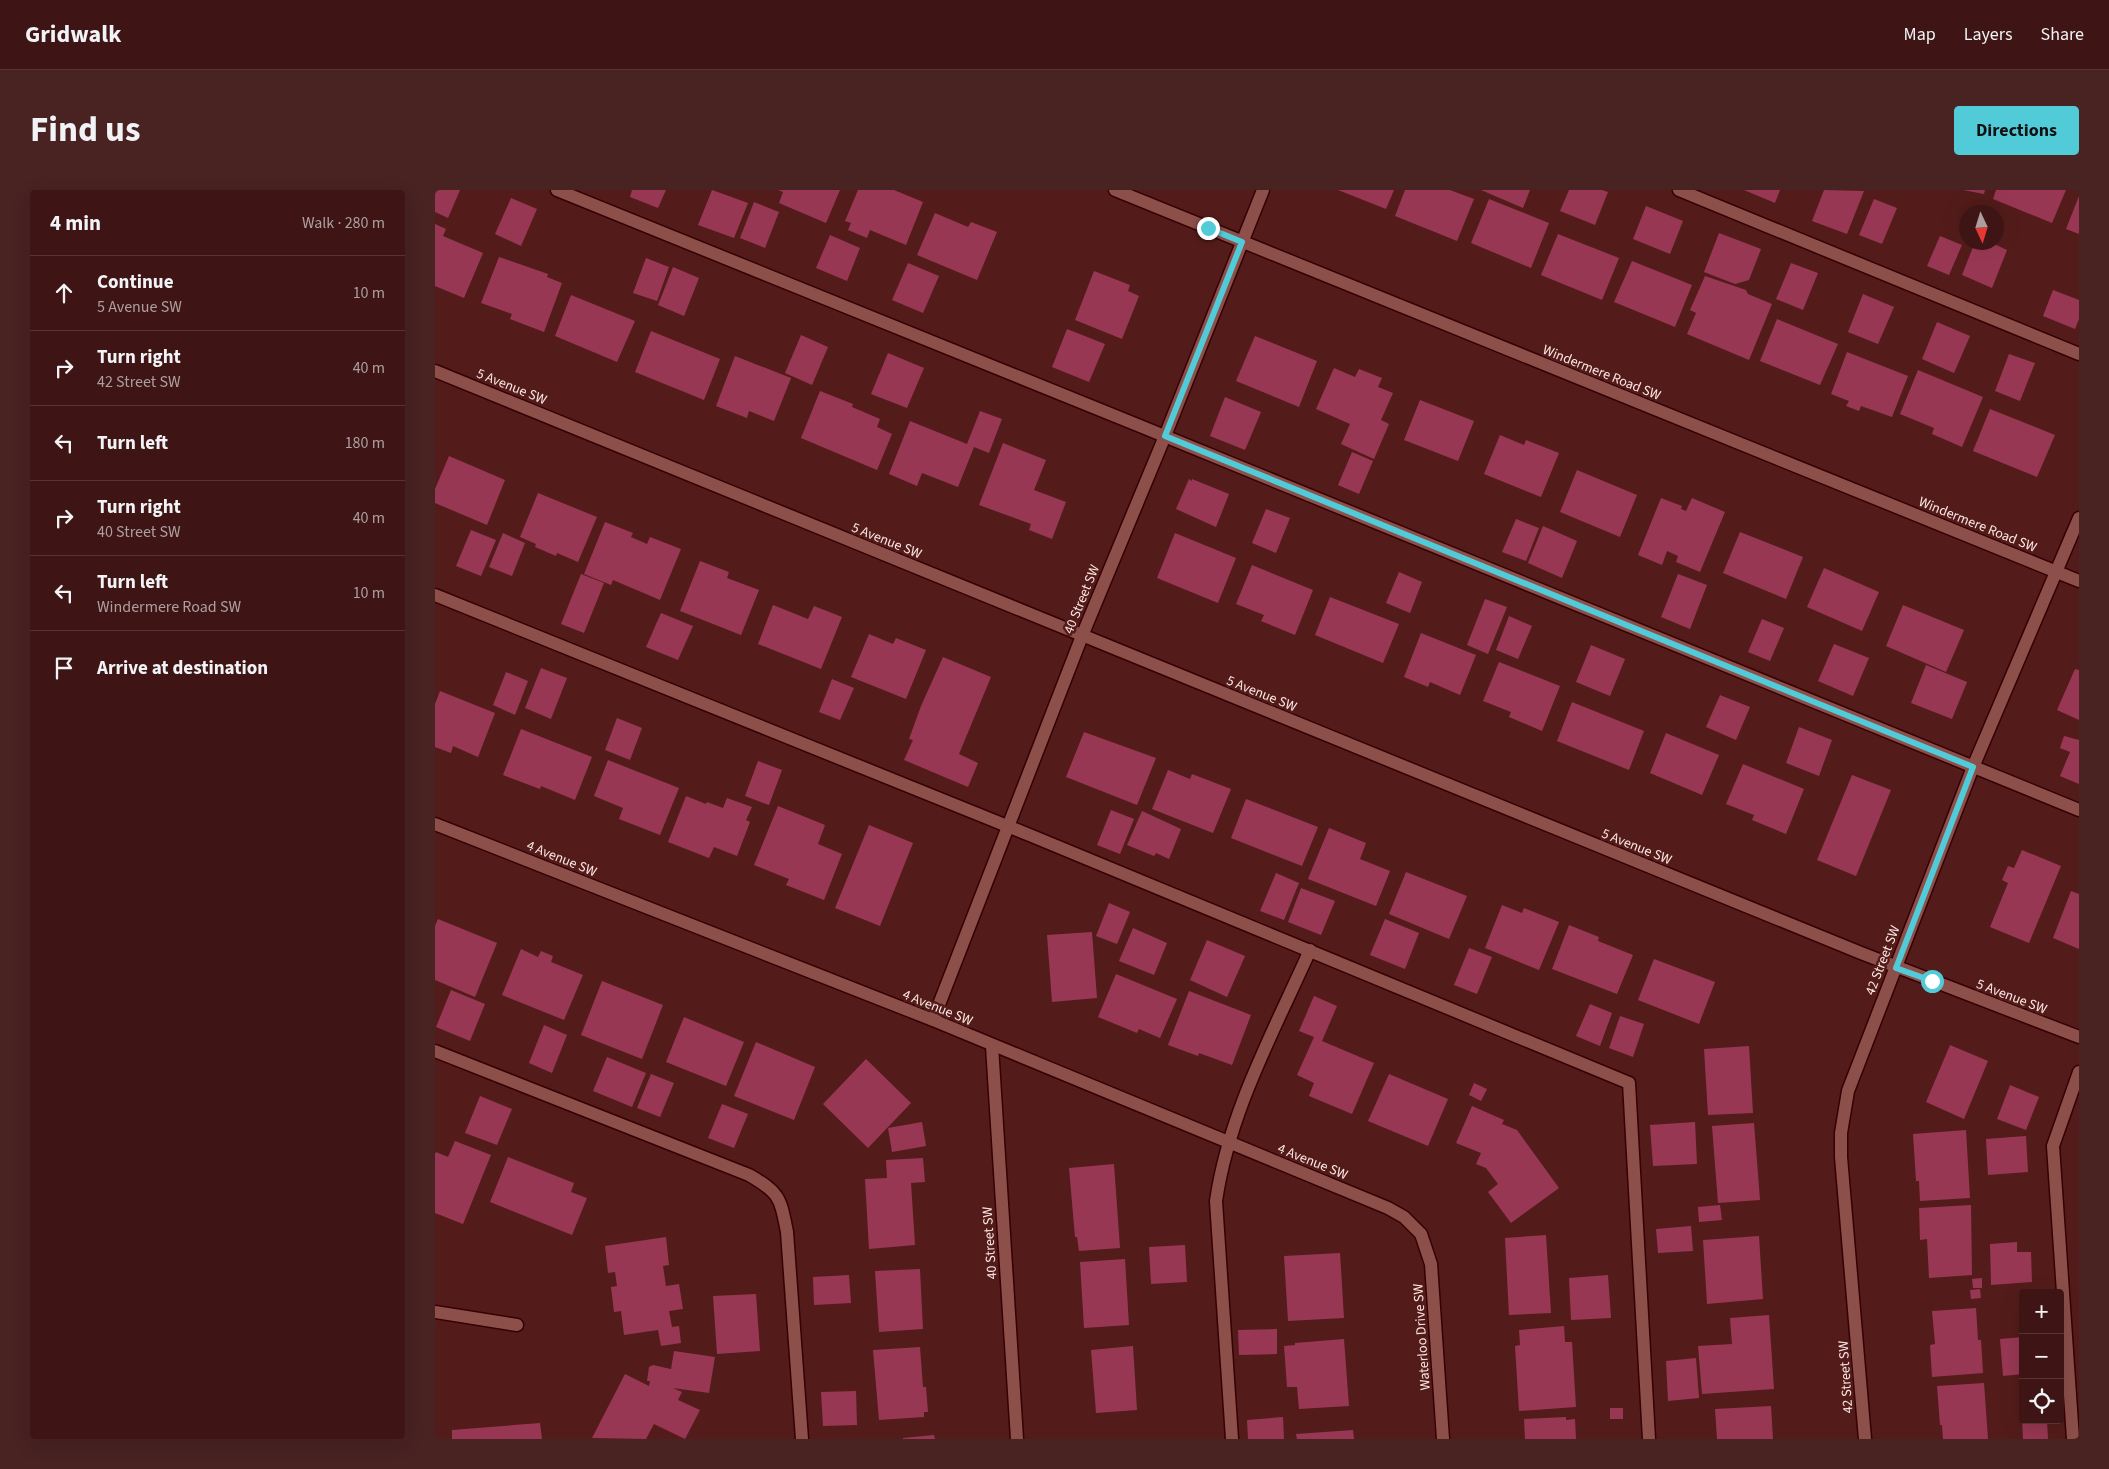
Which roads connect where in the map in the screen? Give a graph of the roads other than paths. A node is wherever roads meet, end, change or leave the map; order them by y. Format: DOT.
graph roads {
  1 [pos="557,190"];
  2 [pos="1115,190"];
  3 [pos="1263,190"];
  4 [pos="1679,190"];
  5 [pos="1242,242"];
  6 [pos="2079,354"];
  7 [pos="435,371"];
  8 [pos="1165,436"];
  9 [pos="2079,518"];
  10 [pos="2057,572"];
  11 [pos="2079,581"];
  12 [pos="435,595"];
  13 [pos="1082,636"];
  14 [pos="1973,767"];
  15 [pos="2079,810"];
  16 [pos="435,824"];
  17 [pos="1009,826"];
  18 [pos="1310,950"];
  19 [pos="1896,968"];
  20 [pos="933,1020"];
  21 [pos="2079,1038"];
  22 [pos="991,1046"];
  23 [pos="435,1050"];
  24 [pos="2079,1072"];
  25 [pos="1228,1143"];
  26 [pos="1421,1234"];
  27 [pos="435,1312"];
  28 [pos="517,1325"];
  29 [pos="802,1439"];
  30 [pos="1017,1439"];
  31 [pos="1233,1439"];
  32 [pos="1443,1439"];
  33 [pos="1649,1439"];
  34 [pos="1865,1439"];
  35 [pos="2073,1439"];
  1 -- 8 [label="street"];
  2 -- 5 [label="street, Windermere Road SW"];
  3 -- 5 [label="street, 40 Street SW"];
  4 -- 6 [label="street"];
  5 -- 8 [label="street, 40 Street SW"];
  5 -- 10 [label="street, Windermere Road SW"];
  7 -- 13 [label="street, 5 Avenue SW"];
  8 -- 13 [label="street, 40 Street SW"];
  8 -- 14 [label="street"];
  9 -- 10 [label="street, 42 Street SW"];
  10 -- 11 [label="street, Windermere Road SW"];
  10 -- 14 [label="street, 42 Street SW"];
  12 -- 17 [label="street"];
  13 -- 17 [label="street, 40 Street SW"];
  13 -- 19 [label="street, 5 Avenue SW"];
  14 -- 15 [label="street"];
  14 -- 19 [label="street, 42 Street SW"];
  16 -- 20 [label="street, 4 Avenue SW"];
  17 -- 18 [label="street"];
  17 -- 20 [label="street, 40 Street SW"];
  18 -- 25 [label="street"];
  18 -- 33 [label="street"];
  19 -- 21 [label="street, 5 Avenue SW"];
  19 -- 34 [label="street, 42 Street SW"];
  20 -- 22 [label="street, 4 Avenue SW"];
  22 -- 25 [label="street, 4 Avenue SW"];
  22 -- 30 [label="street, 40 Street SW"];
  23 -- 29 [label="street"];
  24 -- 35 [label="street"];
  25 -- 26 [label="street, 4 Avenue SW"];
  25 -- 31 [label="street"];
  26 -- 32 [label="street, Waterloo Drive SW"];
  27 -- 28 [label="street"];
}
